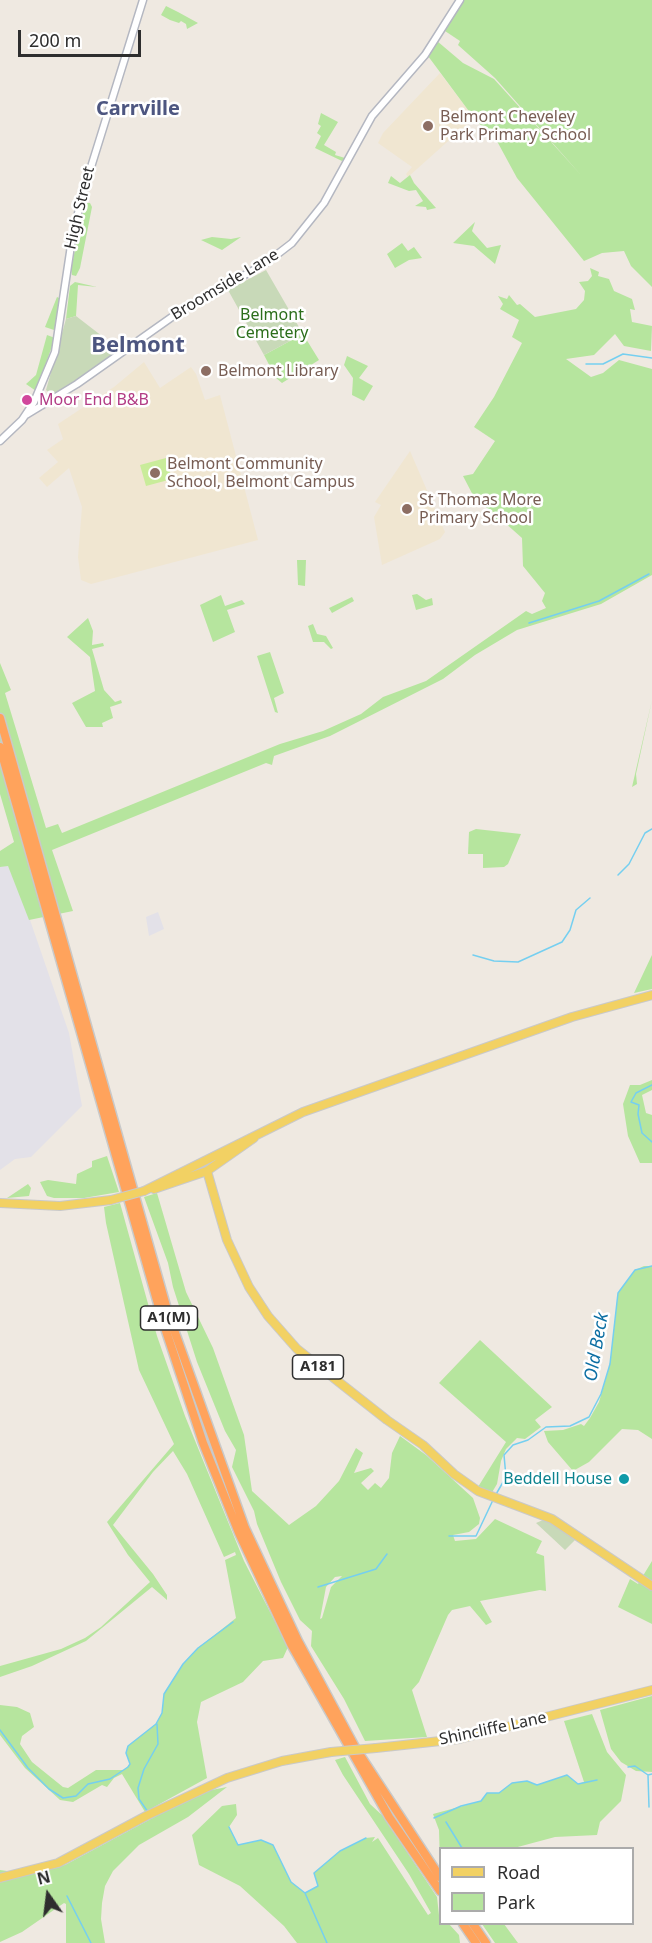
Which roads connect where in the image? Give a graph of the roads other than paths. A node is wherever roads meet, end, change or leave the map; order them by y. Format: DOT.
graph roads {
  1 [pos="143,0"];
  2 [pos="460,0"];
  3 [pos="26,416"];
  4 [pos="0,441"];
  5 [pos="0,718"];
  6 [pos="0,747"];
  7 [pos="652,995"];
  8 [pos="202,1169"];
  9 [pos="144,1191"];
  10 [pos="0,1203"];
  11 [pos="652,1586"];
  12 [pos="652,1690"];
  13 [pos="439,1874"];
  14 [pos="0,1878"];
  15 [pos="439,1889"];
  16 [pos="464,1925"];
  17 [pos="474,1925"];
  18 [pos="476,1943"];
  19 [pos="486,1943"];
  1 -- 3 [label="street, High Street"];
  2 -- 3 [label="street, Broomside Lane"];
  3 -- 4 [label="street"];
  5 -- 13 [label="highway, A1(M)"];
  6 -- 15 [label="highway, A1(M)"];
  7 -- 8 [label="main road"];
  8 -- 9 [label="main road"];
  8 -- 9 [label="main road"];
  8 -- 11 [label="main road, A181"];
  9 -- 10 [label="main road, bridge"];
  12 -- 14 [label="main road, Shincliffe Lane, bridge"];
  16 -- 18 [label="highway"];
  17 -- 19 [label="highway"];
}
